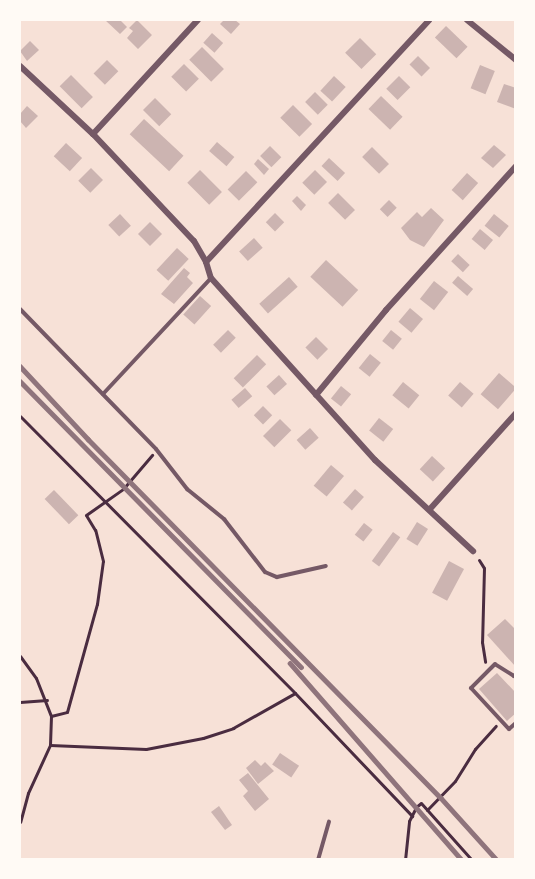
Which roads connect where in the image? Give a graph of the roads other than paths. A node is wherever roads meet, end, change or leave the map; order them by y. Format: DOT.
graph roads {
  1 [pos="198,20"];
  2 [pos="429,20"];
  3 [pos="468,20"];
  4 [pos="516,60"];
  5 [pos="20,66"];
  6 [pos="93,134"];
  7 [pos="516,166"];
  8 [pos="206,262"];
  9 [pos="211,278"];
  10 [pos="20,309"];
  11 [pos="103,394"];
  12 [pos="316,395"];
  13 [pos="516,412"];
  14 [pos="430,509"];
  15 [pos="473,550"];
  16 [pos="326,566"];
  17 [pos="516,674"];
  18 [pos="516,723"];
  19 [pos="329,822"];
  20 [pos="318,860"];
  1 -- 6 [label="street"];
  2 -- 8 [label="street"];
  3 -- 4 [label="street"];
  5 -- 6 [label="street"];
  6 -- 8 [label="street"];
  7 -- 12 [label="street"];
  8 -- 9 [label="street"];
  9 -- 11 [label="lane"];
  9 -- 12 [label="street"];
  10 -- 11 [label="lane"];
  11 -- 16 [label="lane"];
  12 -- 14 [label="street"];
  13 -- 14 [label="street"];
  14 -- 15 [label="street"];
  17 -- 18 [label="lane"];
  19 -- 20 [label="lane"];
}
